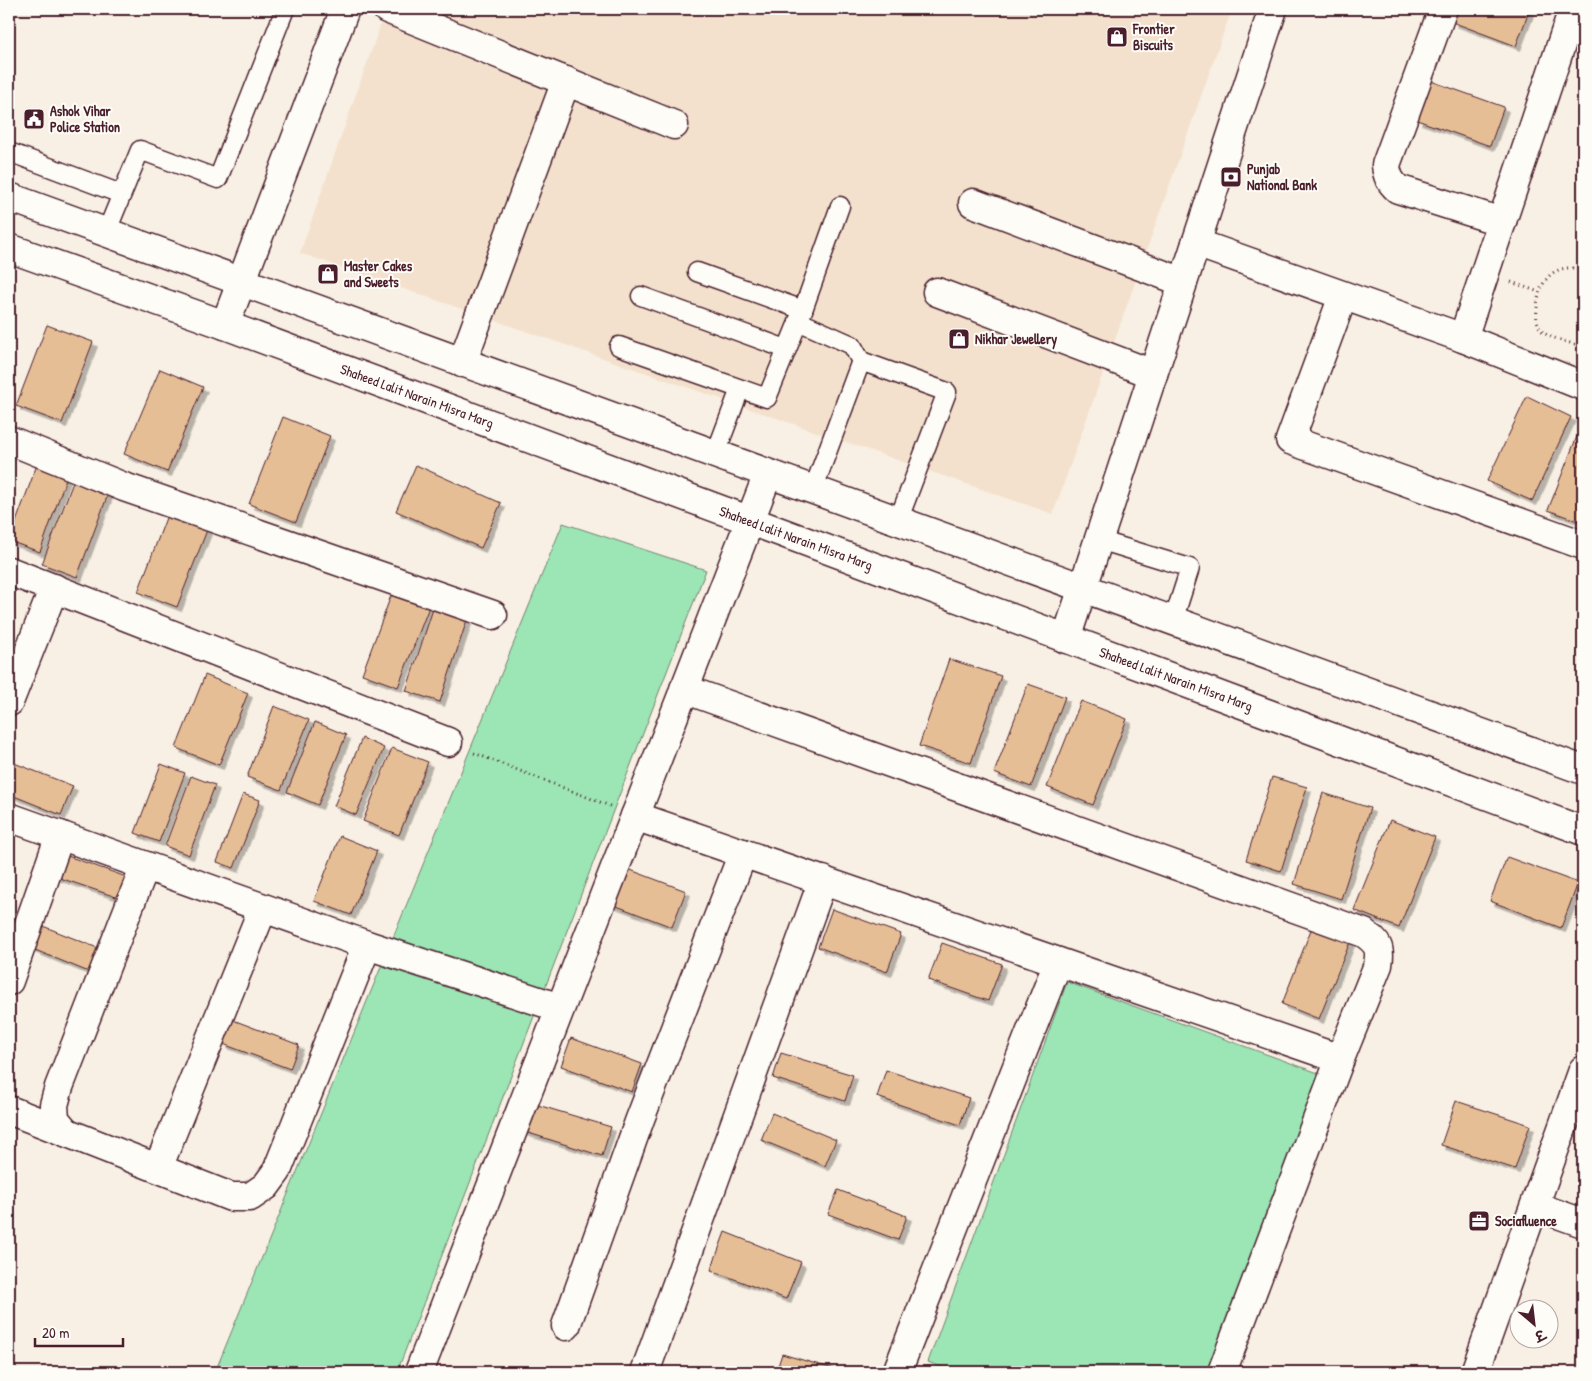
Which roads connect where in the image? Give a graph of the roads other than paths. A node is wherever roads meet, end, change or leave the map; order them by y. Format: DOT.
graph roads {
  1 [pos="285,9"];
  2 [pos="345,9"];
  3 [pos="387,9"];
  4 [pos="1274,9"];
  5 [pos="1443,9"];
  6 [pos="1573,9"];
  7 [pos="566,81"];
  8 [pos="674,125"];
  9 [pos="9,152"];
  10 [pos="121,194"];
  11 [pos="9,197"];
  12 [pos="973,204"];
  13 [pos="840,206"];
  14 [pos="1502,222"];
  15 [pos="106,233"];
  16 [pos="1196,243"];
  17 [pos="9,248"];
  18 [pos="697,272"];
  19 [pos="242,282"];
  20 [pos="1184,282"];
  21 [pos="937,292"];
  22 [pos="641,296"];
  23 [pos="1343,296"];
  24 [pos="800,315"];
  25 [pos="225,325"];
  26 [pos="1463,338"];
  27 [pos="619,346"];
  28 [pos="786,349"];
  29 [pos="861,361"];
  30 [pos="462,363"];
  31 [pos="1153,374"];
  32 [pos="1583,386"];
  33 [pos="740,389"];
  34 [pos="9,440"];
  35 [pos="715,455"];
  36 [pos="768,474"];
  37 [pos="813,490"];
  38 [pos="749,521"];
  39 [pos="898,521"];
  40 [pos="1099,540"];
  41 [pos="1583,545"];
  42 [pos="9,571"];
  43 [pos="54,588"];
  44 [pos="1083,588"];
  45 [pos="493,615"];
  46 [pos="1173,621"];
  47 [pos="1066,639"];
  48 [pos="684,689"];
  49 [pos="9,702"];
  50 [pos="448,742"];
  51 [pos="1583,770"];
  52 [pos="635,816"];
  53 [pos="9,817"];
  54 [pos="1583,831"];
  55 [pos="60,835"];
  56 [pos="743,853"];
  57 [pos="145,866"];
  58 [pos="823,880"];
  59 [pos="263,908"];
  60 [pos="367,946"];
  61 [pos="1058,962"];
  62 [pos="9,981"];
  63 [pos="560,1008"];
  64 [pos="1340,1059"];
  65 [pos="1583,1070"];
  66 [pos="9,1110"];
  67 [pos="66,1132"];
  68 [pos="158,1168"];
  69 [pos="1535,1206"];
  70 [pos="1583,1223"];
  71 [pos="566,1326"];
  72 [pos="419,1372"];
  73 [pos="645,1372"];
  74 [pos="896,1372"];
  75 [pos="1222,1372"];
  76 [pos="1475,1372"];
  1 -- 10 [label="lane"];
  2 -- 19 [label="street"];
  3 -- 7 [label="street"];
  4 -- 16 [label="street"];
  5 -- 14 [label="street"];
  6 -- 14 [label="street"];
  7 -- 8 [label="street"];
  7 -- 30 [label="street"];
  9 -- 10 [label="lane"];
  10 -- 15 [label="lane"];
  11 -- 15 [label="street"];
  12 -- 20 [label="street"];
  13 -- 24 [label="lane"];
  14 -- 26 [label="street"];
  15 -- 19 [label="street"];
  16 -- 20 [label="street"];
  16 -- 23 [label="street"];
  17 -- 25 [label="street, Shaheed Lalit Narain Misra Marg"];
  18 -- 24 [label="lane"];
  19 -- 25 [label="street"];
  19 -- 30 [label="street"];
  20 -- 31 [label="street"];
  21 -- 31 [label="street"];
  22 -- 28 [label="lane"];
  23 -- 26 [label="street"];
  23 -- 41 [label="street"];
  24 -- 28 [label="lane"];
  24 -- 29 [label="lane"];
  25 -- 38 [label="street, Shaheed Lalit Narain Misra Marg"];
  26 -- 32 [label="street"];
  27 -- 33 [label="lane"];
  28 -- 33 [label="lane"];
  29 -- 37 [label="lane"];
  29 -- 39 [label="lane"];
  30 -- 35 [label="street"];
  31 -- 40 [label="street"];
  33 -- 35 [label="lane"];
  34 -- 45 [label="street"];
  35 -- 36 [label="street"];
  36 -- 37 [label="street"];
  36 -- 38 [label="street"];
  37 -- 39 [label="street"];
  38 -- 47 [label="street, Shaheed Lalit Narain Misra Marg"];
  38 -- 48 [label="street"];
  39 -- 44 [label="street"];
  40 -- 44 [label="street"];
  40 -- 46 [label="lane"];
  42 -- 43 [label="street"];
  43 -- 49 [label="street"];
  43 -- 50 [label="street"];
  44 -- 46 [label="street"];
  44 -- 47 [label="street"];
  46 -- 51 [label="street"];
  47 -- 54 [label="street, Shaheed Lalit Narain Misra Marg"];
  48 -- 52 [label="street"];
  48 -- 64 [label="street"];
  52 -- 56 [label="street"];
  52 -- 63 [label="street"];
  53 -- 55 [label="street"];
  55 -- 57 [label="street"];
  55 -- 62 [label="street"];
  56 -- 58 [label="street"];
  56 -- 71 [label="street"];
  57 -- 59 [label="street"];
  57 -- 67 [label="street"];
  58 -- 61 [label="street"];
  58 -- 73 [label="street"];
  59 -- 60 [label="street"];
  59 -- 68 [label="street"];
  60 -- 63 [label="street"];
  60 -- 68 [label="street"];
  61 -- 64 [label="street"];
  61 -- 74 [label="street"];
  63 -- 72 [label="street"];
  64 -- 75 [label="street"];
  65 -- 69 [label="street"];
  66 -- 67 [label="street"];
  67 -- 68 [label="street"];
  69 -- 70 [label="street"];
  69 -- 76 [label="street"];
}
